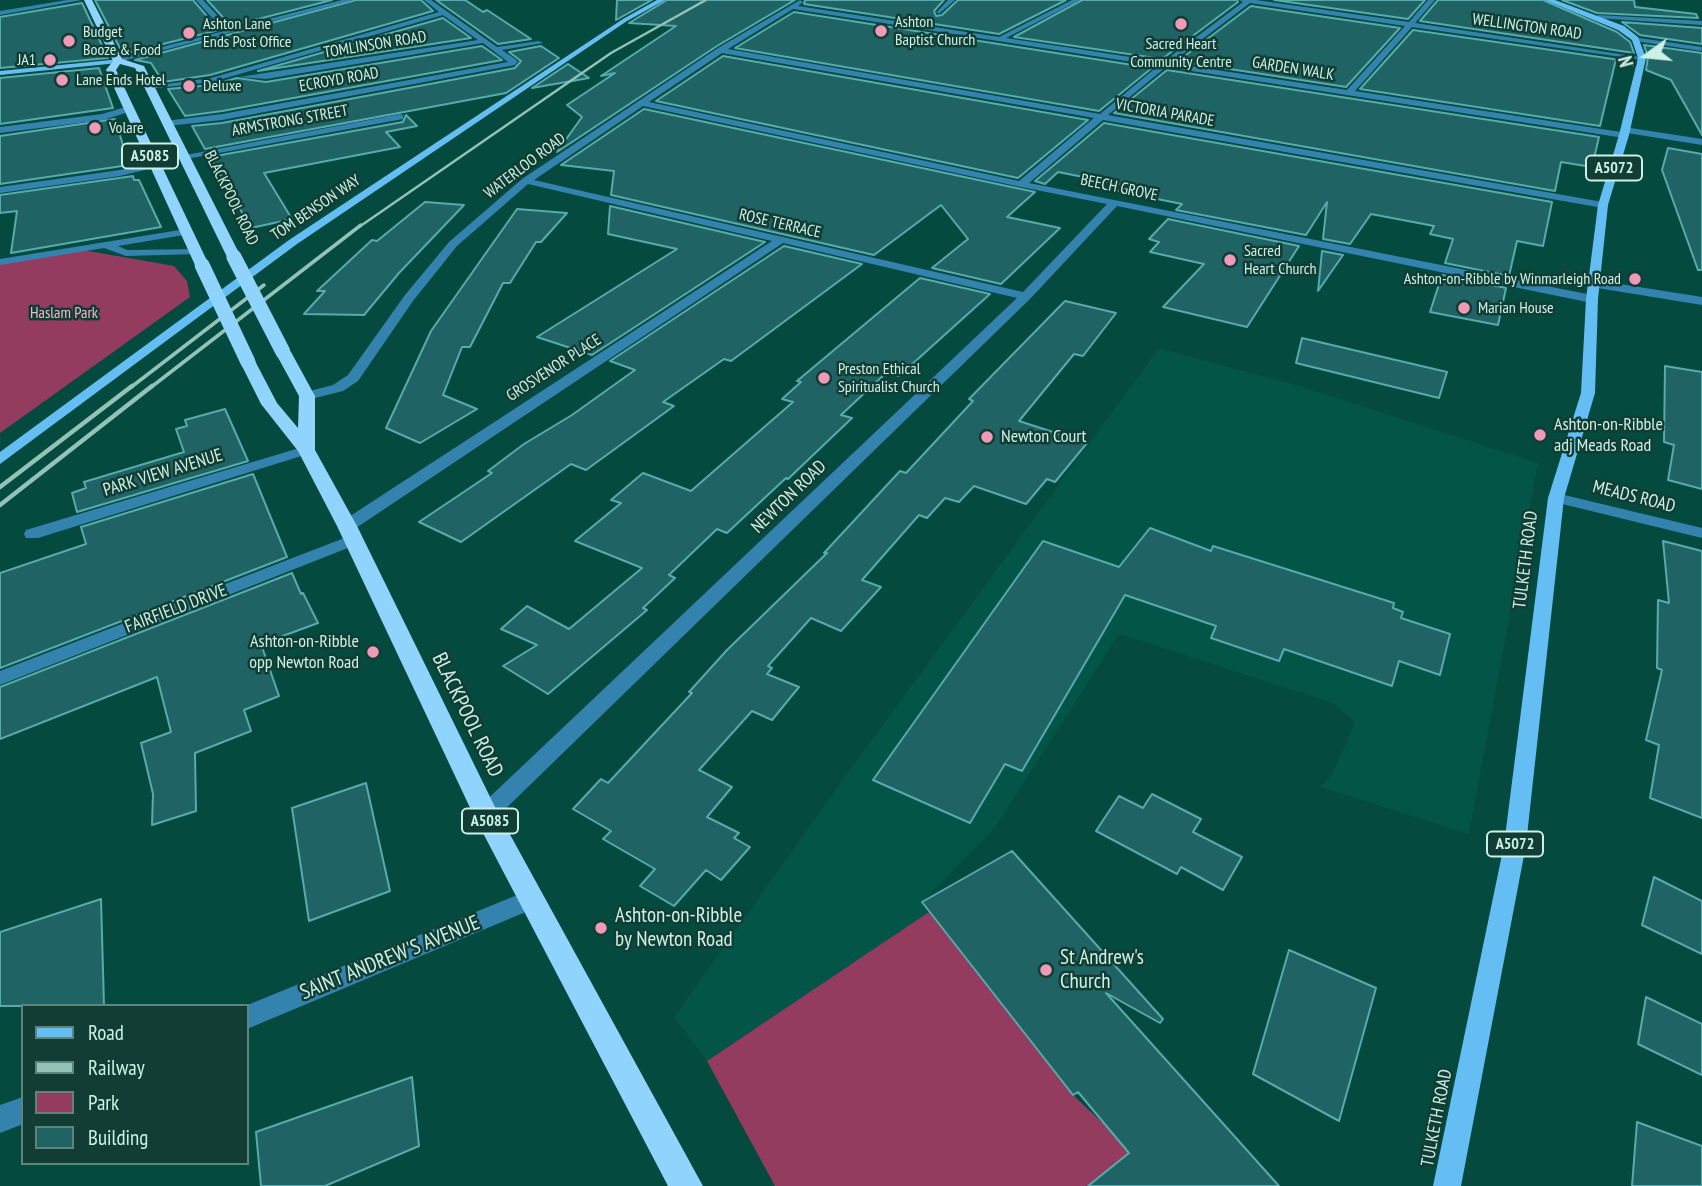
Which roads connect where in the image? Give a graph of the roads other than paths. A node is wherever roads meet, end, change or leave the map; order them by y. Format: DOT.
graph roads {
  1 [pos="79,0"];
  2 [pos="88,0"];
  3 [pos="199,0"];
  4 [pos="350,0"];
  5 [pos="427,0"];
  6 [pos="662,0"];
  7 [pos="803,0"];
  8 [pos="952,0"];
  9 [pos="1077,0"];
  10 [pos="1242,0"];
  11 [pos="1320,0"];
  12 [pos="1432,0"];
  13 [pos="1548,0"];
  14 [pos="1249,1"];
  15 [pos="792,7"];
  16 [pos="1308,9"];
  17 [pos="445,12"];
  18 [pos="938,12"];
  19 [pos="0,13"];
  20 [pos="1598,17"];
  21 [pos="1702,23"];
  22 [pos="1410,24"];
  23 [pos="229,32"];
  24 [pos="1002,37"];
  25 [pos="1635,39"];
  26 [pos="484,41"];
  27 [pos="538,43"];
  28 [pos="1702,49"];
  29 [pos="496,50"];
  30 [pos="721,50"];
  31 [pos="1642,58"];
  32 [pos="118,61"];
  33 [pos="1166,63"];
  34 [pos="0,73"];
  35 [pos="229,75"];
  36 [pos="148,87"];
  37 [pos="1350,92"];
  38 [pos="641,103"];
  39 [pos="129,109"];
  40 [pos="400,117"];
  41 [pos="1100,118"];
  42 [pos="168,123"];
  43 [pos="0,130"];
  44 [pos="1624,132"];
  45 [pos="1702,142"];
  46 [pos="186,156"];
  47 [pos="154,165"];
  48 [pos="526,181"];
  49 [pos="1021,184"];
  50 [pos="0,190"];
  51 [pos="1114,203"];
  52 [pos="1603,205"];
  53 [pos="186,232"];
  54 [pos="781,240"];
  55 [pos="103,245"];
  56 [pos="199,259"];
  57 [pos="0,262"];
  58 [pos="1594,291"];
  59 [pos="1026,296"];
  60 [pos="1702,301"];
  61 [pos="307,396"];
  62 [pos="306,450"];
  63 [pos="0,459"];
  64 [pos="1556,498"];
  65 [pos="349,533"];
  66 [pos="1702,533"];
  67 [pos="32,534"];
  68 [pos="0,678"];
  69 [pos="486,814"];
  70 [pos="533,899"];
  71 [pos="248,1017"];
  72 [pos="21,1111"];
  73 [pos="0,1119"];
  74 [pos="686,1186"];
  75 [pos="1447,1186"];
  1 -- 19 [label="street"];
  2 -- 32 [label="highway, BLACKPOOL ROAD / A5085"];
  3 -- 23 [label="street"];
  4 -- 23 [label="street"];
  5 -- 17 [label="street"];
  6 -- 63 [label="main road, TOM BENSON WAY"];
  7 -- 15 [label="street, WATERLOO ROAD"];
  8 -- 18 [label="street"];
  9 -- 24 [label="street"];
  10 -- 14 [label="street, WELLINGTON ROAD"];
  11 -- 16 [label="street"];
  12 -- 22 [label="street"];
  13 -- 20 [label="main road"];
  14 -- 16 [label="street, WELLINGTON ROAD"];
  14 -- 33 [label="street"];
  15 -- 24 [label="street, GARDEN WALK"];
  15 -- 30 [label="street, WATERLOO ROAD"];
  16 -- 22 [label="street, WELLINGTON ROAD"];
  17 -- 26 [label="street"];
  17 -- 35 [label="street"];
  20 -- 21 [label="street"];
  20 -- 25 [label="main road"];
  22 -- 31 [label="street, WELLINGTON ROAD"];
  22 -- 37 [label="street"];
  23 -- 32 [label="street"];
  24 -- 33 [label="street, GARDEN WALK"];
  25 -- 28 [label="street"];
  25 -- 31 [label="main road"];
  26 -- 29 [label="street"];
  26 -- 35 [label="street, TOMLINSON ROAD"];
  27 -- 29 [label="street"];
  29 -- 42 [label="street, ECROYD ROAD"];
  30 -- 38 [label="street, WATERLOO ROAD"];
  30 -- 41 [label="street, VICTORIA PARADE"];
  31 -- 44 [label="main road, TULKETH ROAD / A5072"];
  32 -- 34 [label="main road"];
  32 -- 36 [label="highway, BLACKPOOL ROAD / A5085"];
  32 -- 39 [label="highway, BLACKPOOL ROAD / A5085"];
  33 -- 37 [label="street, GARDEN WALK"];
  33 -- 41 [label="street"];
  35 -- 36 [label="street"];
  36 -- 42 [label="highway, BLACKPOOL ROAD / A5085"];
  37 -- 44 [label="street, GARDEN WALK"];
  38 -- 48 [label="street, WATERLOO ROAD"];
  38 -- 49 [label="street, BEECH GROVE"];
  39 -- 43 [label="street"];
  39 -- 47 [label="highway, BLACKPOOL ROAD / A5085"];
  40 -- 46 [label="street, ARMSTRONG STREET"];
  41 -- 49 [label="street"];
  41 -- 52 [label="street, VICTORIA PARADE"];
  42 -- 46 [label="highway, BLACKPOOL ROAD / A5085"];
  44 -- 45 [label="street, GARDEN WALK"];
  44 -- 52 [label="main road, TULKETH ROAD / A5072"];
  46 -- 61 [label="highway, BLACKPOOL ROAD / A5085, bridge"];
  47 -- 50 [label="street"];
  47 -- 53 [label="highway, BLACKPOOL ROAD / A5085"];
  48 -- 54 [label="street, ROSE TERRACE"];
  48 -- 61 [label="street, WATERLOO ROAD"];
  49 -- 51 [label="street, BEECH GROVE"];
  51 -- 58 [label="street, BEECH GROVE"];
  51 -- 59 [label="street, NEWTON ROAD"];
  52 -- 58 [label="main road, TULKETH ROAD / A5072"];
  53 -- 55 [label="street"];
  53 -- 56 [label="highway, BLACKPOOL ROAD / A5085"];
  54 -- 59 [label="street, ROSE TERRACE"];
  54 -- 65 [label="street, GROSVENOR PLACE"];
  55 -- 56 [label="street"];
  55 -- 57 [label="street"];
  56 -- 62 [label="highway, BLACKPOOL ROAD / A5085, bridge"];
  58 -- 60 [label="street, BEECH GROVE"];
  58 -- 64 [label="main road, TULKETH ROAD / A5072"];
  59 -- 69 [label="street, NEWTON ROAD"];
  61 -- 62 [label="highway, BLACKPOOL ROAD / A5085"];
  62 -- 65 [label="highway, BLACKPOOL ROAD / A5085"];
  62 -- 67 [label="street, PARK VIEW AVENUE"];
  64 -- 66 [label="street, MEADS ROAD"];
  64 -- 75 [label="main road, TULKETH ROAD / A5072"];
  65 -- 68 [label="street, FAIRFIELD DRIVE"];
  65 -- 69 [label="highway, BLACKPOOL ROAD / A5085"];
  69 -- 70 [label="highway, BLACKPOOL ROAD / A5085"];
  70 -- 71 [label="street, SAINT ANDREW'S AVENUE"];
  70 -- 74 [label="highway, BLACKPOOL ROAD / A5085"];
  72 -- 73 [label="street"];
}
